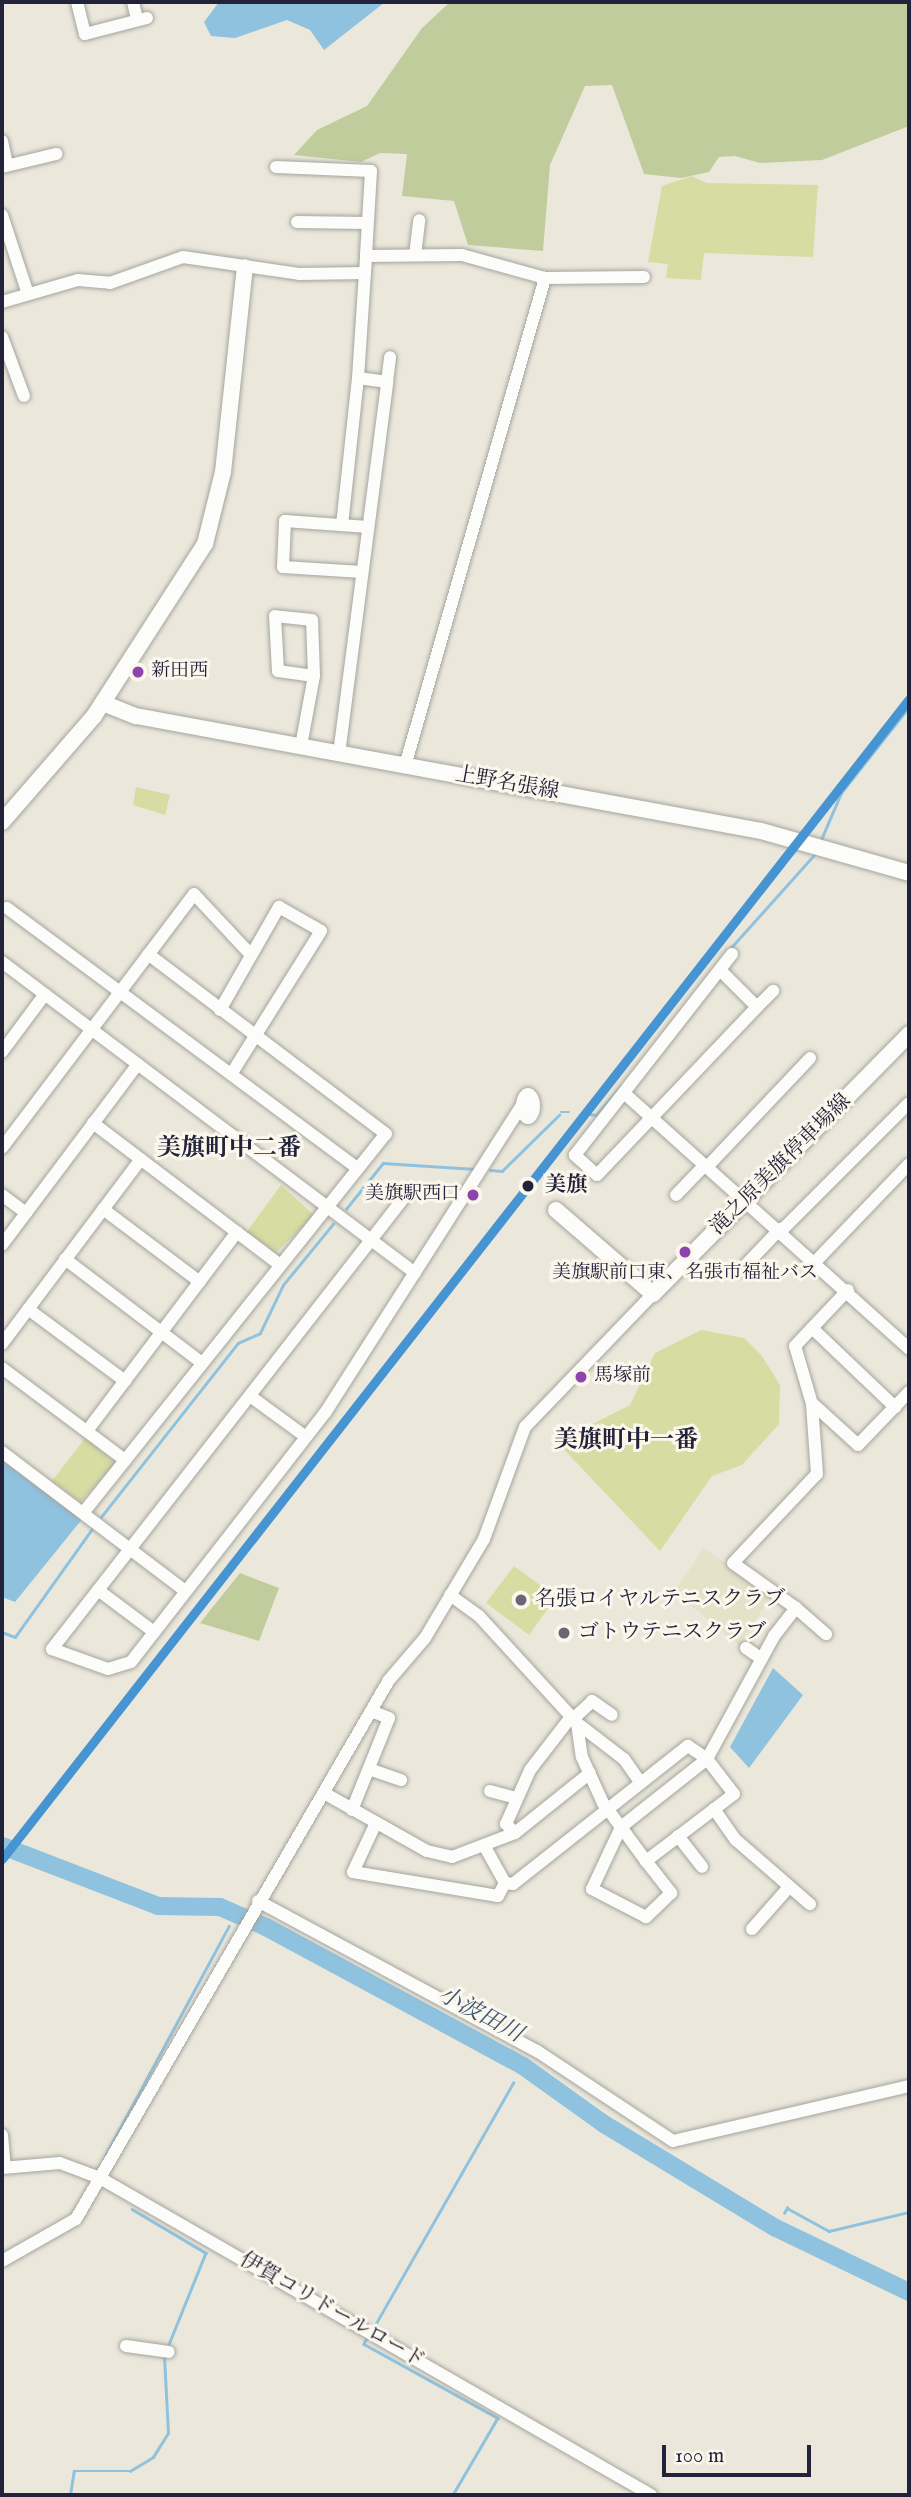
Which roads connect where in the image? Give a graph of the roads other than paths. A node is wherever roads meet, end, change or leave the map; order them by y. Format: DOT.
graph roads {
  1 [pos="77,2"];
  2 [pos="133,2"];
  3 [pos="2,141"];
  4 [pos="56,154"];
  5 [pos="5,166"];
  6 [pos="276,167"];
  7 [pos="2,215"];
  8 [pos="419,220"];
  9 [pos="297,222"];
  10 [pos="366,223"];
  11 [pos="366,256"];
  12 [pos="415,256"];
  13 [pos="245,267"];
  14 [pos="365,274"];
  15 [pos="643,277"];
  16 [pos="545,278"];
  17 [pos="28,294"];
  18 [pos="2,302"];
  19 [pos="2,337"];
  20 [pos="390,357"];
  21 [pos="358,378"];
  22 [pos="387,382"];
  23 [pos="24,396"];
  24 [pos="342,525"];
  25 [pos="368,527"];
  26 [pos="362,572"];
  27 [pos="314,676"];
  28 [pos="103,702"];
  29 [pos="301,746"];
  30 [pos="339,754"];
  31 [pos="405,766"];
  32 [pos="2,822"];
  33 [pos="909,873"];
  34 [pos="7,908"];
  35 [pos="148,954"];
  36 [pos="732,954"];
  37 [pos="251,955"];
  38 [pos="2,962"];
  39 [pos="720,970"];
  40 [pos="121,990"];
  41 [pos="773,991"];
  42 [pos="45,995"];
  43 [pos="757,1007"];
  44 [pos="220,1010"];
  45 [pos="92,1029"];
  46 [pos="909,1034"];
  47 [pos="259,1038"];
  48 [pos="4,1044"];
  49 [pos="810,1058"];
  50 [pos="138,1064"];
  51 [pos="232,1073"];
  52 [pos="624,1093"];
  53 [pos="523,1103"];
  54 [pos="909,1103"];
  55 [pos="651,1118"];
  56 [pos="93,1123"];
  57 [pos="2,1148"];
  58 [pos="141,1159"];
  59 [pos="909,1164"];
  60 [pos="706,1166"];
  61 [pos="358,1169"];
  62 [pos="2,1195"];
  63 [pos="406,1195"];
  64 [pos="676,1195"];
  65 [pos="746,1200"];
  66 [pos="327,1208"];
  67 [pos="103,1209"];
  68 [pos="556,1210"];
  69 [pos="26,1213"];
  70 [pos="781,1230"];
  71 [pos="237,1232"];
  72 [pos="370,1240"];
  73 [pos="2,1245"];
  74 [pos="65,1259"];
  75 [pos="816,1261"];
  76 [pos="279,1264"];
  77 [pos="741,1270"];
  78 [pos="415,1273"];
  79 [pos="200,1282"];
  80 [pos="848,1290"];
  81 [pos="653,1294"];
  82 [pos="28,1309"];
  83 [pos="812,1328"];
  84 [pos="162,1333"];
  85 [pos="2,1344"];
  86 [pos="909,1349"];
  87 [pos="202,1363"];
  88 [pos="2,1368"];
  89 [pos="125,1381"];
  90 [pos="909,1392"];
  91 [pos="250,1396"];
  92 [pos="813,1404"];
  93 [pos="895,1407"];
  94 [pos="87,1431"];
  95 [pos="306,1437"];
  96 [pos="2,1452"];
  97 [pos="125,1460"];
  98 [pos="83,1513"];
  99 [pos="130,1549"];
  100 [pos="98,1590"];
  101 [pos="185,1591"];
  102 [pos="450,1595"];
  103 [pos="796,1608"];
  104 [pos="154,1632"];
  105 [pos="826,1634"];
  106 [pos="746,1648"];
  107 [pos="762,1660"];
  108 [pos="371,1711"];
  109 [pos="612,1715"];
  110 [pos="574,1720"];
  111 [pos="707,1759"];
  112 [pos="369,1769"];
  113 [pos="590,1773"];
  114 [pos="401,1780"];
  115 [pos="641,1783"];
  116 [pos="490,1791"];
  117 [pos="324,1793"];
  118 [pos="517,1798"];
  119 [pos="607,1808"];
  120 [pos="714,1809"];
  121 [pos="352,1811"];
  122 [pos="375,1825"];
  123 [pos="621,1827"];
  124 [pos="515,1833"];
  125 [pos="678,1836"];
  126 [pos="485,1847"];
  127 [pos="646,1861"];
  128 [pos="702,1867"];
  129 [pos="505,1883"];
  130 [pos="789,1886"];
  131 [pos="810,1904"];
  132 [pos="256,1905"];
  133 [pos="759,1927"];
  134 [pos="909,2086"];
  135 [pos="2,2135"];
  136 [pos="4,2168"];
  137 [pos="100,2178"];
  138 [pos="2,2261"];
  139 [pos="126,2346"];
  140 [pos="166,2352"];
  141 [pos="651,2495"];
  1 -- 2 [label="street"];
  3 -- 5 [label="street"];
  4 -- 5 [label="street"];
  6 -- 10 [label="street"];
  7 -- 17 [label="street"];
  8 -- 12 [label="street"];
  9 -- 10 [label="street"];
  10 -- 11 [label="street"];
  11 -- 12 [label="street"];
  11 -- 14 [label="street"];
  12 -- 16 [label="street"];
  13 -- 14 [label="street"];
  13 -- 17 [label="street"];
  13 -- 28 [label="main road"];
  14 -- 21 [label="street"];
  15 -- 16 [label="street"];
  16 -- 31 [label="street"];
  17 -- 18 [label="street"];
  19 -- 23 [label="street"];
  20 -- 22 [label="street"];
  21 -- 22 [label="street"];
  21 -- 24 [label="street"];
  22 -- 25 [label="street"];
  24 -- 25 [label="street"];
  24 -- 26 [label="street"];
  25 -- 26 [label="street"];
  26 -- 30 [label="street"];
  27 -- 27 [label="street"];
  27 -- 29 [label="street"];
  28 -- 29 [label="main road, 上野名張線"];
  28 -- 32 [label="main road"];
  29 -- 30 [label="main road, 上野名張線"];
  30 -- 31 [label="main road, 上野名張線"];
  31 -- 33 [label="main road, 上野名張線"];
  34 -- 40 [label="street"];
  35 -- 37 [label="street"];
  35 -- 40 [label="street"];
  35 -- 44 [label="street"];
  36 -- 39 [label="street"];
  37 -- 44 [label="street"];
  37 -- 47 [label="street"];
  38 -- 42 [label="street"];
  39 -- 43 [label="street"];
  39 -- 52 [label="street"];
  40 -- 45 [label="street"];
  40 -- 51 [label="street"];
  41 -- 43 [label="street"];
  42 -- 45 [label="street"];
  42 -- 48 [label="street"];
  43 -- 55 [label="street"];
  44 -- 47 [label="street"];
  45 -- 50 [label="street"];
  45 -- 57 [label="street"];
  46 -- 65 [label="main road, 滝之原美旗停車場線"];
  47 -- 51 [label="street"];
  47 -- 61 [label="street"];
  49 -- 60 [label="street"];
  50 -- 56 [label="street"];
  50 -- 66 [label="street"];
  51 -- 61 [label="street"];
  52 -- 55 [label="street"];
  52 -- 55 [label="street"];
  53 -- 78 [label="street"];
  54 -- 70 [label="street"];
  55 -- 60 [label="street"];
  56 -- 58 [label="street"];
  56 -- 69 [label="street"];
  58 -- 67 [label="street"];
  58 -- 71 [label="street"];
  59 -- 75 [label="street"];
  60 -- 64 [label="street"];
  60 -- 65 [label="street"];
  61 -- 66 [label="street"];
  62 -- 69 [label="street"];
  63 -- 72 [label="street"];
  65 -- 70 [label="street"];
  65 -- 81 [label="main road, 滝之原美旗停車場線"];
  66 -- 72 [label="street"];
  66 -- 76 [label="street"];
  67 -- 74 [label="street"];
  67 -- 79 [label="street"];
  68 -- 81 [label="main road"];
  69 -- 73 [label="street"];
  70 -- 75 [label="street"];
  70 -- 77 [label="street"];
  71 -- 76 [label="street"];
  71 -- 79 [label="street"];
  72 -- 78 [label="street"];
  72 -- 91 [label="street"];
  74 -- 82 [label="street"];
  74 -- 84 [label="street"];
  75 -- 80 [label="street"];
  76 -- 87 [label="street"];
  78 -- 95 [label="street"];
  79 -- 84 [label="street"];
  80 -- 83 [label="street"];
  80 -- 86 [label="street"];
  81 -- 102 [label="street"];
  82 -- 85 [label="street"];
  82 -- 89 [label="street"];
  83 -- 92 [label="street"];
  83 -- 93 [label="street"];
  84 -- 87 [label="street"];
  84 -- 89 [label="street"];
  87 -- 97 [label="street"];
  88 -- 94 [label="street"];
  89 -- 94 [label="street"];
  90 -- 93 [label="street"];
  91 -- 95 [label="street"];
  91 -- 99 [label="street"];
  92 -- 93 [label="street"];
  92 -- 103 [label="street"];
  94 -- 97 [label="street"];
  95 -- 101 [label="street"];
  96 -- 98 [label="street"];
  97 -- 98 [label="street"];
  98 -- 99 [label="street"];
  99 -- 100 [label="street"];
  99 -- 101 [label="street"];
  100 -- 104 [label="street"];
  100 -- 104 [label="street"];
  101 -- 104 [label="street"];
  102 -- 108 [label="street"];
  102 -- 110 [label="street"];
  103 -- 105 [label="street"];
  103 -- 107 [label="street"];
  106 -- 107 [label="street"];
  107 -- 111 [label="street"];
  108 -- 112 [label="street"];
  108 -- 117 [label="street"];
  109 -- 110 [label="street"];
  110 -- 113 [label="street"];
  110 -- 115 [label="street"];
  110 -- 118 [label="street"];
  111 -- 115 [label="street"];
  111 -- 120 [label="street"];
  111 -- 123 [label="street"];
  112 -- 114 [label="street"];
  112 -- 121 [label="street"];
  113 -- 119 [label="street"];
  113 -- 124 [label="street"];
  115 -- 119 [label="street"];
  116 -- 118 [label="street"];
  117 -- 121 [label="street"];
  117 -- 132 [label="street"];
  118 -- 124 [label="street"];
  119 -- 123 [label="street"];
  119 -- 129 [label="street"];
  120 -- 125 [label="street"];
  120 -- 130 [label="street"];
  121 -- 122 [label="street"];
  122 -- 126 [label="street"];
  122 -- 129 [label="street"];
  123 -- 127 [label="street"];
  123 -- 127 [label="street"];
  124 -- 126 [label="street"];
  125 -- 127 [label="street"];
  125 -- 128 [label="street"];
  126 -- 129 [label="street"];
  130 -- 131 [label="street"];
  130 -- 133 [label="street"];
  132 -- 134 [label="street"];
  132 -- 137 [label="street"];
  135 -- 136 [label="street"];
  136 -- 137 [label="street, 伊賀コリドールロード"];
  137 -- 138 [label="street"];
  137 -- 141 [label="street, 伊賀コリドールロード"];
  139 -- 140 [label="street"];
}
